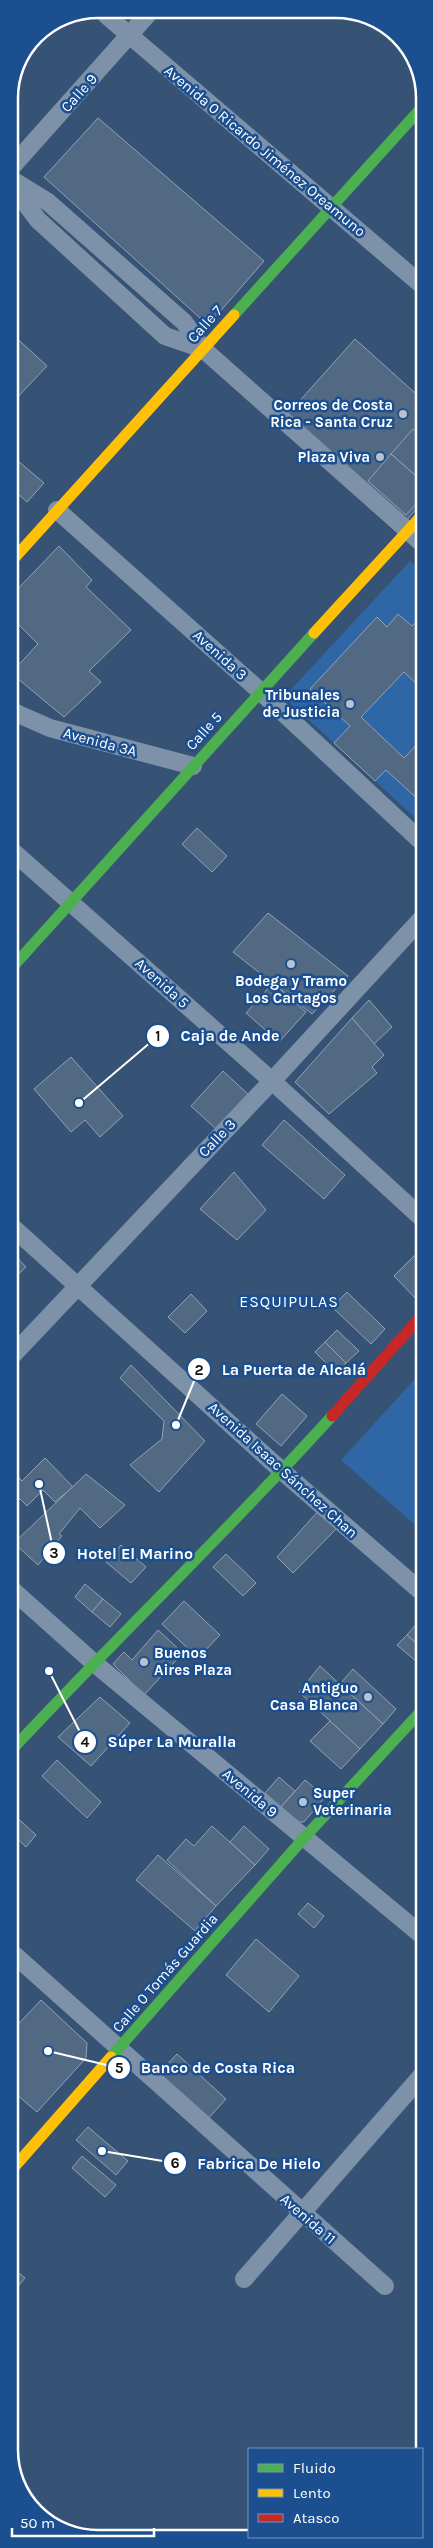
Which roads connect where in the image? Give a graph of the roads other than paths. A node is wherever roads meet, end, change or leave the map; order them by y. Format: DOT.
graph roads {
  1 [pos="109,18"];
  2 [pos="145,18"];
  3 [pos="129,36"];
  4 [pos="415,114"];
  5 [pos="18,160"];
  6 [pos="18,185"];
  7 [pos="332,206"];
  8 [pos="415,279"];
  9 [pos="203,349"];
  10 [pos="57,510"];
  11 [pos="415,522"];
  12 [pos="408,530"];
  13 [pos="415,537"];
  14 [pos="18,554"];
  15 [pos="260,691"];
  16 [pos="18,714"];
  17 [pos="193,766"];
  18 [pos="415,836"];
  19 [pos="18,856"];
  20 [pos="72,902"];
  21 [pos="415,925"];
  22 [pos="18,961"];
  23 [pos="272,1081"];
  24 [pos="415,1212"];
  25 [pos="18,1232"];
  26 [pos="77,1285"];
  27 [pos="416,1322"];
  28 [pos="18,1349"];
  29 [pos="282,1471"];
  30 [pos="416,1587"];
  31 [pos="18,1596"];
  32 [pos="94,1662"];
  33 [pos="416,1717"];
  34 [pos="18,1743"];
  35 [pos="304,1838"];
  36 [pos="416,1930"];
  37 [pos="18,1958"];
  38 [pos="119,2049"];
  39 [pos="416,2082"];
  40 [pos="18,2163"];
  41 [pos="301,2212"];
  42 [pos="244,2278"];
  43 [pos="385,2286"];
  1 -- 3 [label="street, Avenida 0 Ricardo Jiménez Oreamuno"];
  2 -- 3 [label="street, Calle 9"];
  3 -- 5 [label="street, Calle 9"];
  3 -- 7 [label="street, Avenida 0 Ricardo Jiménez Oreamuno"];
  4 -- 7 [label="street, Calle 7"];
  6 -- 9 [label="street"];
  7 -- 8 [label="street, Avenida 0 Ricardo Jiménez Oreamuno"];
  7 -- 9 [label="street, Calle 7"];
  9 -- 10 [label="street, Calle 7"];
  9 -- 12 [label="street"];
  10 -- 14 [label="street, Calle 7"];
  10 -- 15 [label="street, Avenida 3"];
  11 -- 12 [label="street, Calle 5"];
  12 -- 13 [label="street"];
  12 -- 15 [label="street, Calle 5"];
  15 -- 17 [label="street, Calle 5"];
  15 -- 18 [label="street, Avenida 3"];
  16 -- 17 [label="street, Avenida 3A"];
  17 -- 20 [label="street, Calle 5"];
  19 -- 20 [label="street, Avenida 5"];
  20 -- 22 [label="street, Calle 5"];
  20 -- 23 [label="street, Avenida 5"];
  21 -- 23 [label="street, Calle 3"];
  23 -- 24 [label="street, Avenida 5"];
  23 -- 26 [label="street, Calle 3"];
  25 -- 26 [label="street, Avenida Isaac Sánchez Chan"];
  26 -- 28 [label="street, Calle 3"];
  26 -- 29 [label="street, Avenida Isaac Sánchez Chan"];
  27 -- 29 [label="street"];
  29 -- 30 [label="street, Avenida Isaac Sánchez Chan"];
  29 -- 32 [label="street"];
  31 -- 32 [label="street, Avenida 9"];
  32 -- 34 [label="street"];
  32 -- 35 [label="street, Avenida 9"];
  33 -- 35 [label="street, Calle 0 Tomás Guardia"];
  35 -- 36 [label="street, Avenida 9"];
  35 -- 38 [label="street, Calle 0 Tomás Guardia"];
  37 -- 38 [label="street, Avenida 11"];
  38 -- 40 [label="street, Calle 0 Tomás Guardia"];
  38 -- 41 [label="street, Avenida 11"];
  39 -- 41 [label="street"];
  41 -- 42 [label="street"];
  41 -- 43 [label="street, Avenida 11"];
}
